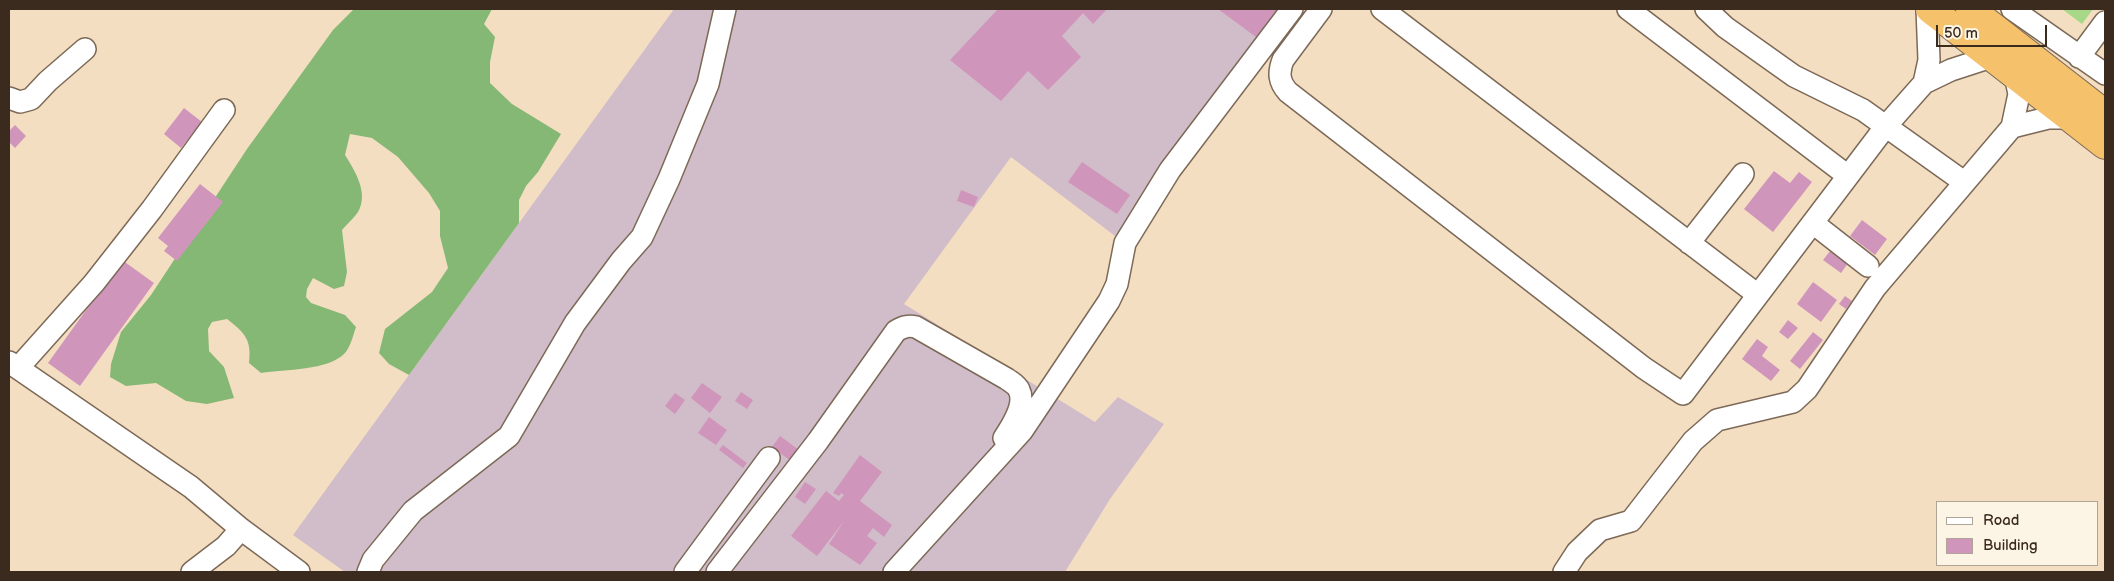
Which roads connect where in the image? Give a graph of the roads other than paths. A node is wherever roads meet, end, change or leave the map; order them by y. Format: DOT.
graph roads {
  1 [pos="725,9"];
  2 [pos="1292,9"];
  3 [pos="1321,9"];
  4 [pos="1382,9"];
  5 [pos="1628,9"];
  6 [pos="1706,9"];
  7 [pos="1929,9"];
  8 [pos="1970,9"];
  9 [pos="2012,9"];
  10 [pos="2105,22"];
  11 [pos="85,50"];
  12 [pos="1991,57"];
  13 [pos="2079,57"];
  14 [pos="2105,74"];
  15 [pos="2015,75"];
  16 [pos="1924,83"];
  17 [pos="9,98"];
  18 [pos="224,110"];
  19 [pos="2105,114"];
  20 [pos="2070,118"];
  21 [pos="1886,126"];
  22 [pos="2012,127"];
  23 [pos="2105,145"];
  24 [pos="1743,174"];
  25 [pos="1848,176"];
  26 [pos="1964,182"];
  27 [pos="1813,223"];
  28 [pos="1689,243"];
  29 [pos="1868,266"];
  30 [pos="1758,295"];
  31 [pos="14,365"];
  32 [pos="769,458"];
  33 [pos="974,484"];
  34 [pos="241,529"];
  35 [pos="192,572"];
  36 [pos="299,572"];
  37 [pos="368,572"];
  38 [pos="685,572"];
  39 [pos="718,572"];
  40 [pos="894,572"];
  41 [pos="1564,572"];
  1 -- 37 [label="street"];
  2 -- 33 [label="street"];
  3 -- 30 [label="street"];
  4 -- 28 [label="street"];
  5 -- 25 [label="street"];
  6 -- 21 [label="street"];
  7 -- 12 [label="highway"];
  7 -- 16 [label="street"];
  8 -- 19 [label="highway"];
  9 -- 13 [label="street"];
  10 -- 13 [label="street"];
  11 -- 17 [label="street"];
  12 -- 15 [label="highway"];
  12 -- 16 [label="street"];
  13 -- 14 [label="street"];
  15 -- 20 [label="highway"];
  15 -- 22 [label="street"];
  16 -- 21 [label="street"];
  18 -- 31 [label="street"];
  20 -- 22 [label="street"];
  20 -- 23 [label="highway"];
  21 -- 25 [label="street"];
  21 -- 26 [label="street"];
  22 -- 26 [label="street"];
  24 -- 28 [label="street"];
  25 -- 27 [label="street"];
  26 -- 41 [label="street"];
  27 -- 29 [label="street"];
  27 -- 30 [label="street"];
  28 -- 30 [label="street"];
  31 -- 34 [label="street"];
  32 -- 38 [label="street"];
  33 -- 39 [label="street"];
  33 -- 40 [label="street"];
  34 -- 35 [label="street"];
  34 -- 36 [label="street"];
}
